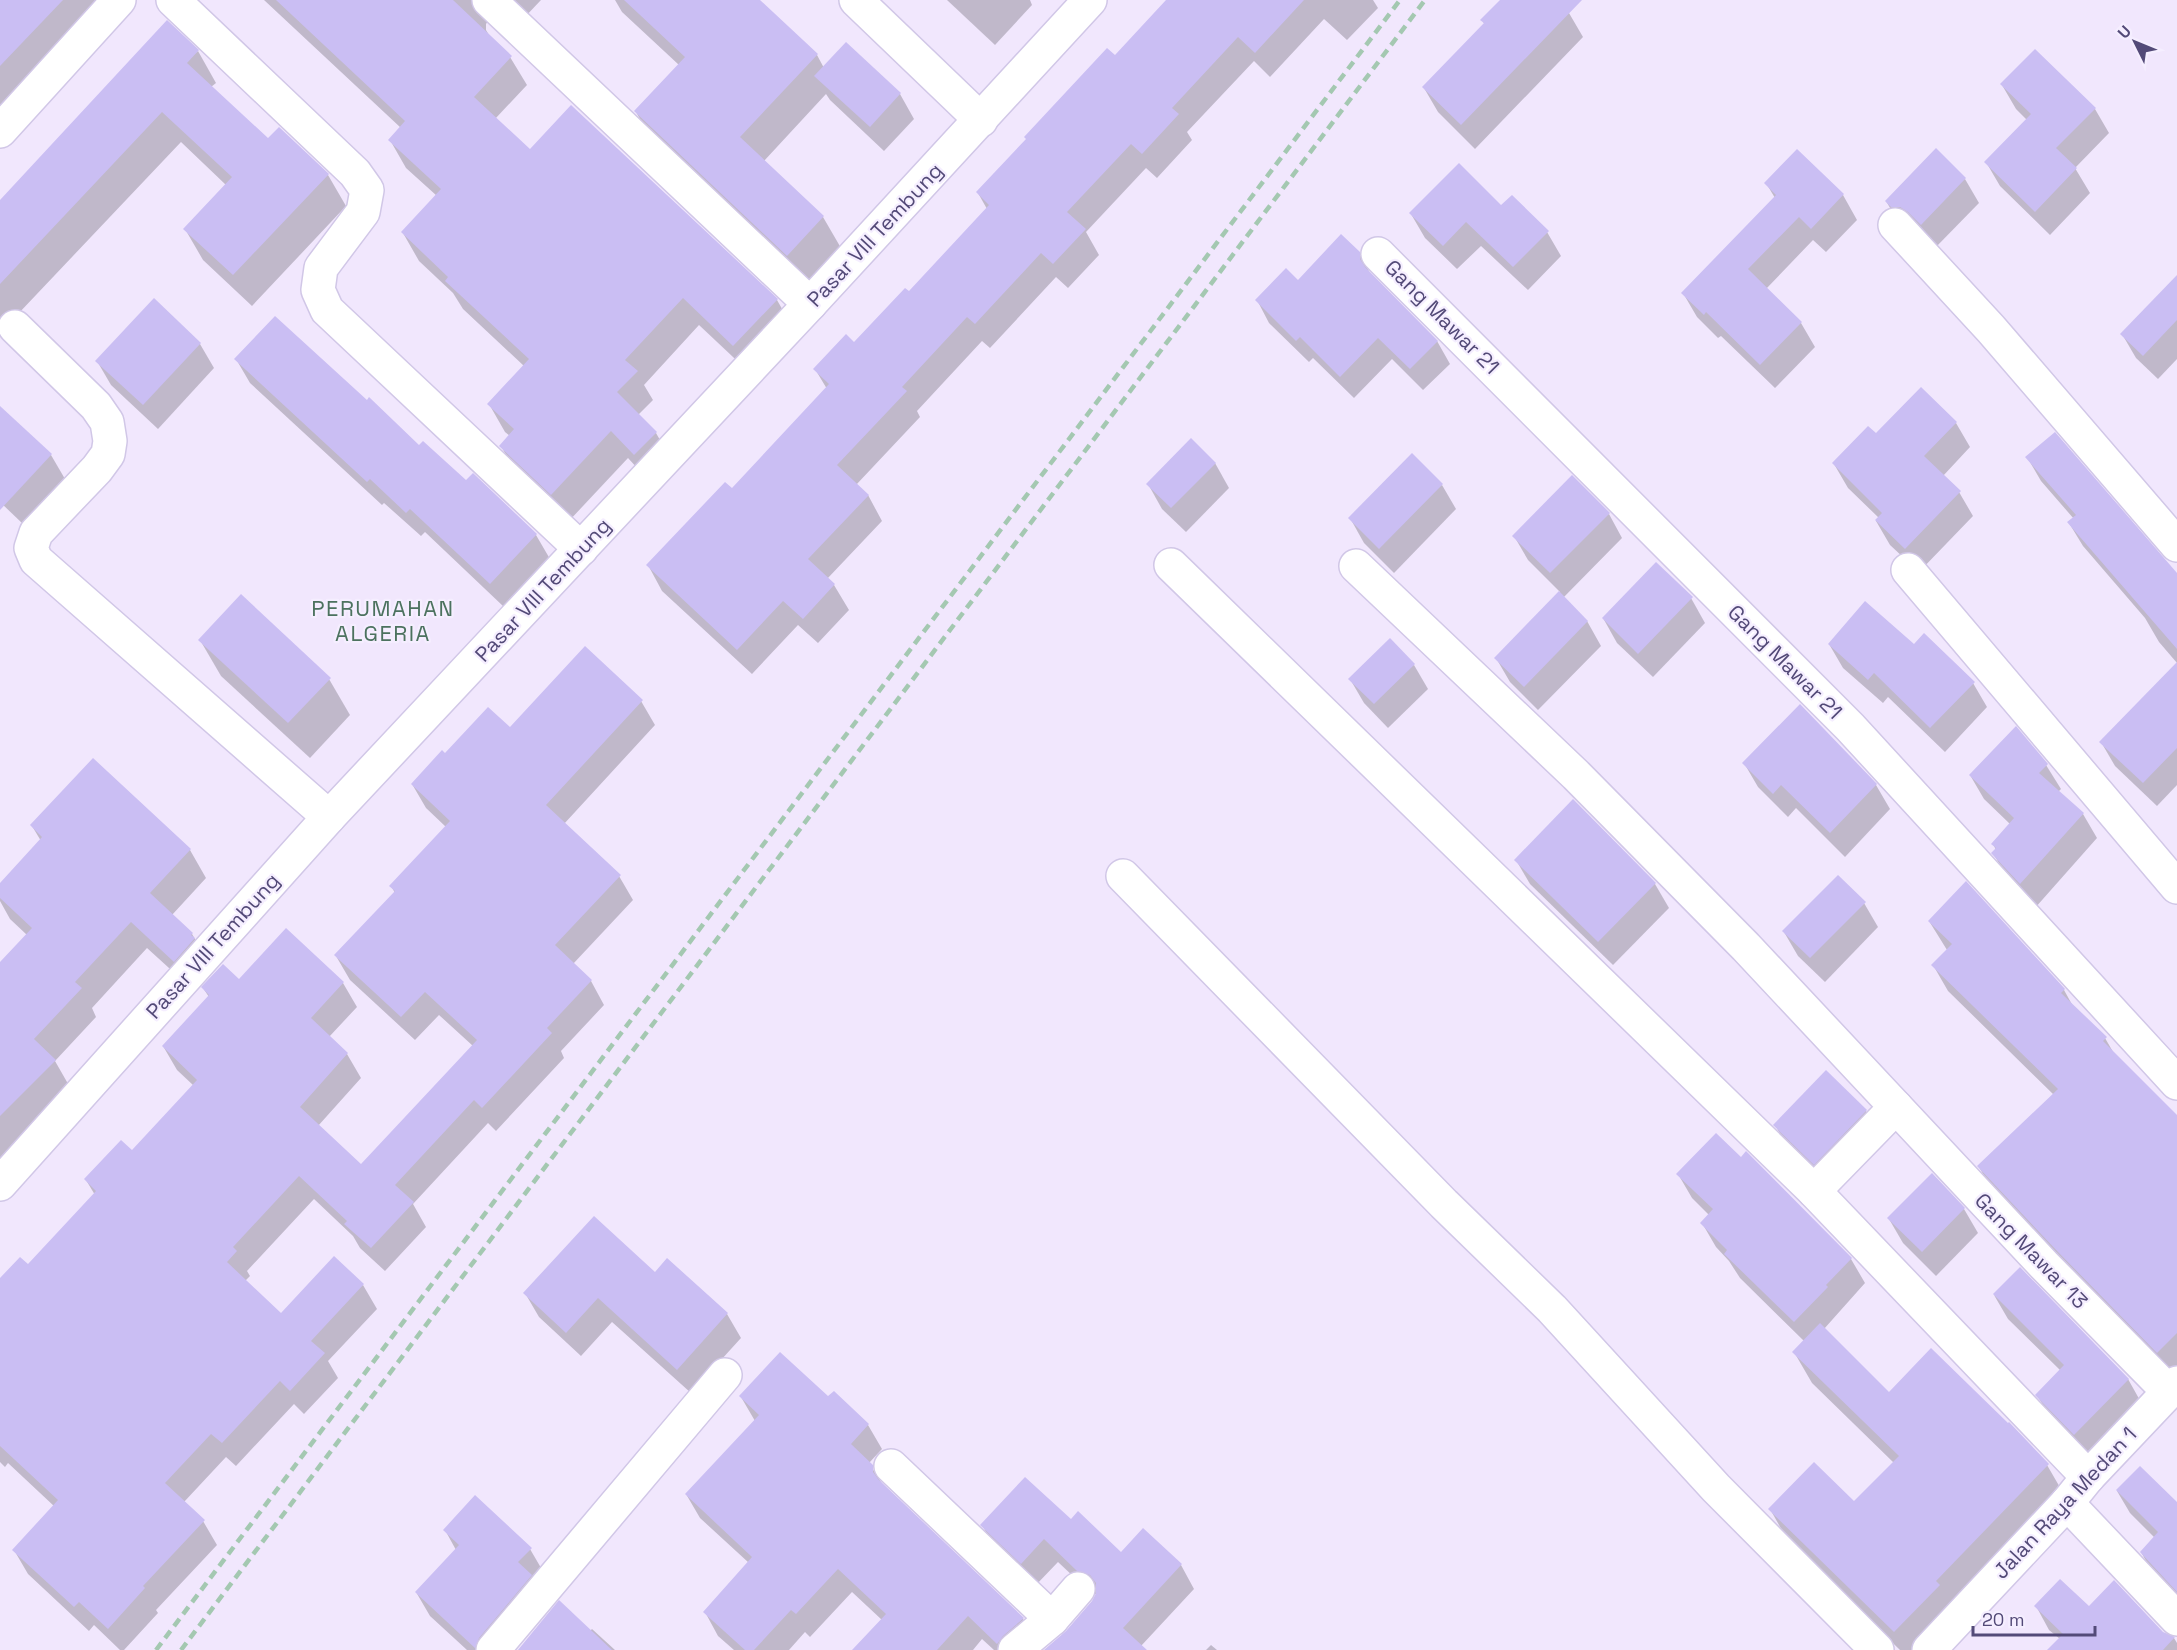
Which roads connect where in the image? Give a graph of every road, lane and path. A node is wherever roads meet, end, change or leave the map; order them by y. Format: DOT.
graph roads {
  1 [pos="119,0"];
  2 [pos="173,0"];
  3 [pos="489,0"];
  4 [pos="856,0"];
  5 [pos="1090,0"];
  6 [pos="981,120"];
  7 [pos="0,131"];
  8 [pos="1895,225"];
  9 [pos="1378,254"];
  10 [pos="810,304"];
  11 [pos="15,327"];
  12 [pos="2177,545"];
  13 [pos="581,549"];
  14 [pos="1171,565"];
  15 [pos="1356,566"];
  16 [pos="1908,570"];
  17 [pos="329,817"];
  18 [pos="1123,876"];
  19 [pos="2177,887"];
  20 [pos="2177,1083"];
  21 [pos="1896,1107"];
  22 [pos="0,1184"];
  23 [pos="1815,1191"];
  24 [pos="726,1375"];
  25 [pos="2173,1388"];
  26 [pos="891,1466"];
  27 [pos="2088,1477"];
  28 [pos="2067,1503"];
  29 [pos="1078,1589"];
  30 [pos="1052,1618"];
  31 [pos="2177,1619"];
  32 [pos="493,1650"];
  33 [pos="1016,1650"];
  34 [pos="1877,1650"];
  35 [pos="1929,1650"];
  1 -- 7 [label="street"];
  2 -- 13 [label="street"];
  3 -- 10 [label="street"];
  4 -- 6 [label="street"];
  5 -- 6 [label="street, Pasar VIII Tembung"];
  6 -- 10 [label="street, Pasar VIII Tembung"];
  8 -- 12 [label="street"];
  9 -- 20 [label="street, Gang Mawar 21"];
  10 -- 13 [label="street, Pasar VIII Tembung"];
  11 -- 17 [label="street"];
  13 -- 17 [label="street, Pasar VIII Tembung"];
  14 -- 23 [label="street"];
  15 -- 21 [label="street, Gang Mawar 13"];
  16 -- 19 [label="street"];
  17 -- 22 [label="street, Pasar VIII Tembung"];
  18 -- 34 [label="street"];
  21 -- 23 [label="street"];
  21 -- 25 [label="street, Gang Mawar 13"];
  23 -- 27 [label="street"];
  24 -- 32 [label="street"];
  25 -- 27 [label="street, Jalan Raya Medan 1"];
  26 -- 30 [label="street"];
  27 -- 28 [label="street, Jalan Raya Medan 1"];
  28 -- 31 [label="street"];
  28 -- 35 [label="street, Jalan Raya Medan 1"];
  29 -- 30 [label="street"];
  30 -- 33 [label="street"];
}
